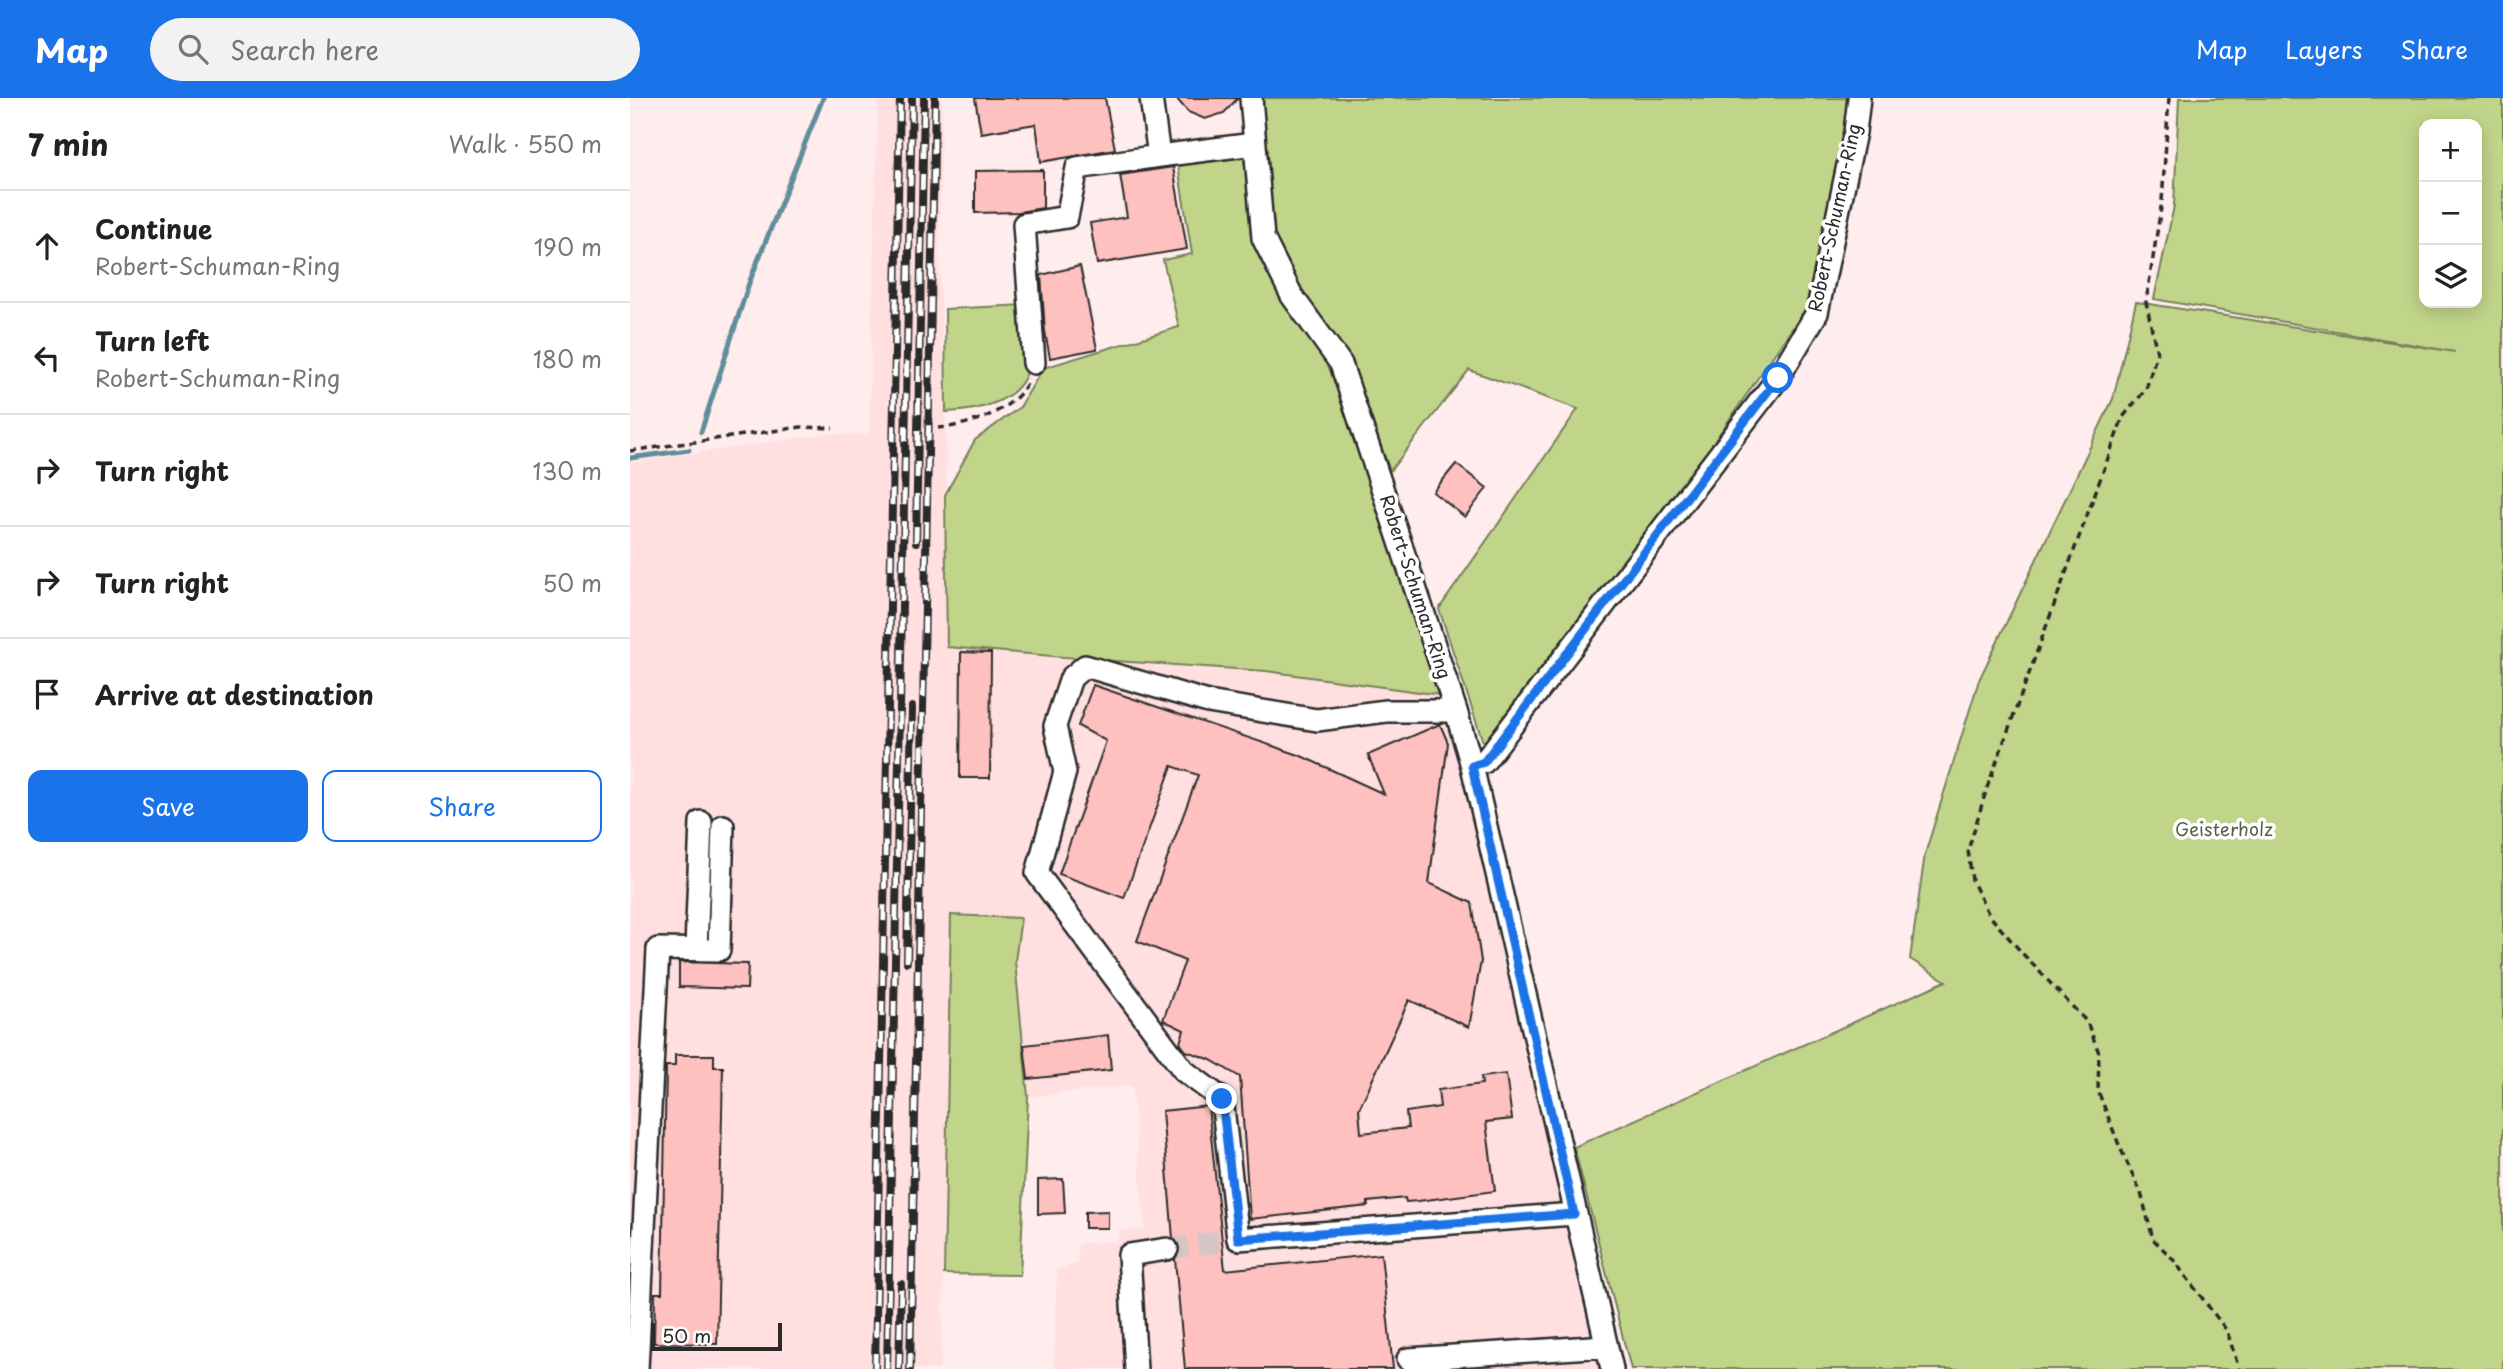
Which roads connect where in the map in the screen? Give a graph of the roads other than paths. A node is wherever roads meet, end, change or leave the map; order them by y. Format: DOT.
graph roads {
  1 [pos="1151,98"];
  2 [pos="1251,98"];
  3 [pos="1859,98"];
  4 [pos="1254,144"];
  5 [pos="1158,156"];
  6 [pos="1034,363"];
  7 [pos="1456,711"];
  8 [pos="1472,766"];
  9 [pos="701,822"];
  10 [pos="723,826"];
  11 [pos="696,949"];
  12 [pos="1574,1214"];
  13 [pos="1167,1249"];
  14 [pos="1606,1346"];
  15 [pos="1408,1360"];
  16 [pos="637,1369"];
  17 [pos="1136,1369"];
  18 [pos="1612,1369"];
  1 -- 5 [label="street"];
  2 -- 4 [label="street, Robert-Schuman-Ring"];
  3 -- 8 [label="street, Robert-Schuman-Ring"];
  4 -- 5 [label="street"];
  4 -- 7 [label="street, Robert-Schuman-Ring"];
  5 -- 6 [label="street"];
  7 -- 8 [label="street, Robert-Schuman-Ring"];
  7 -- 12 [label="street"];
  8 -- 12 [label="street, Robert-Schuman-Ring"];
  9 -- 11 [label="street"];
  10 -- 11 [label="street"];
  11 -- 16 [label="street"];
  12 -- 14 [label="street, Robert-Schuman-Ring"];
  13 -- 17 [label="street"];
  14 -- 15 [label="street"];
  14 -- 18 [label="street, Robert-Schuman-Ring"];
}
